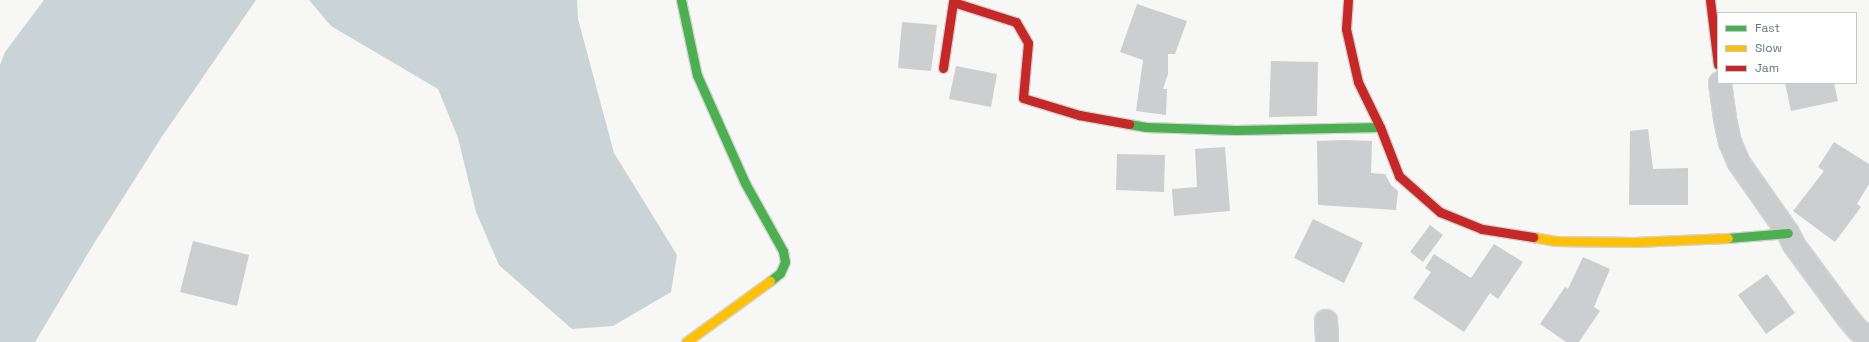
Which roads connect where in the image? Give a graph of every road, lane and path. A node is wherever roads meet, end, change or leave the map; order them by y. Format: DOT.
graph roads {
  1 [pos="681,0"];
  2 [pos="1348,0"];
  3 [pos="1710,0"];
  4 [pos="1717,57"];
  5 [pos="943,68"];
  6 [pos="1720,84"];
  7 [pos="1380,127"];
  8 [pos="1788,232"];
  9 [pos="1869,338"];
  10 [pos="686,342"];
  1 -- 10 [label="street"];
  2 -- 7 [label="street"];
  3 -- 4 [label="street"];
  5 -- 7 [label="street"];
  6 -- 8 [label="street"];
  7 -- 8 [label="street"];
  8 -- 9 [label="street"];
}
